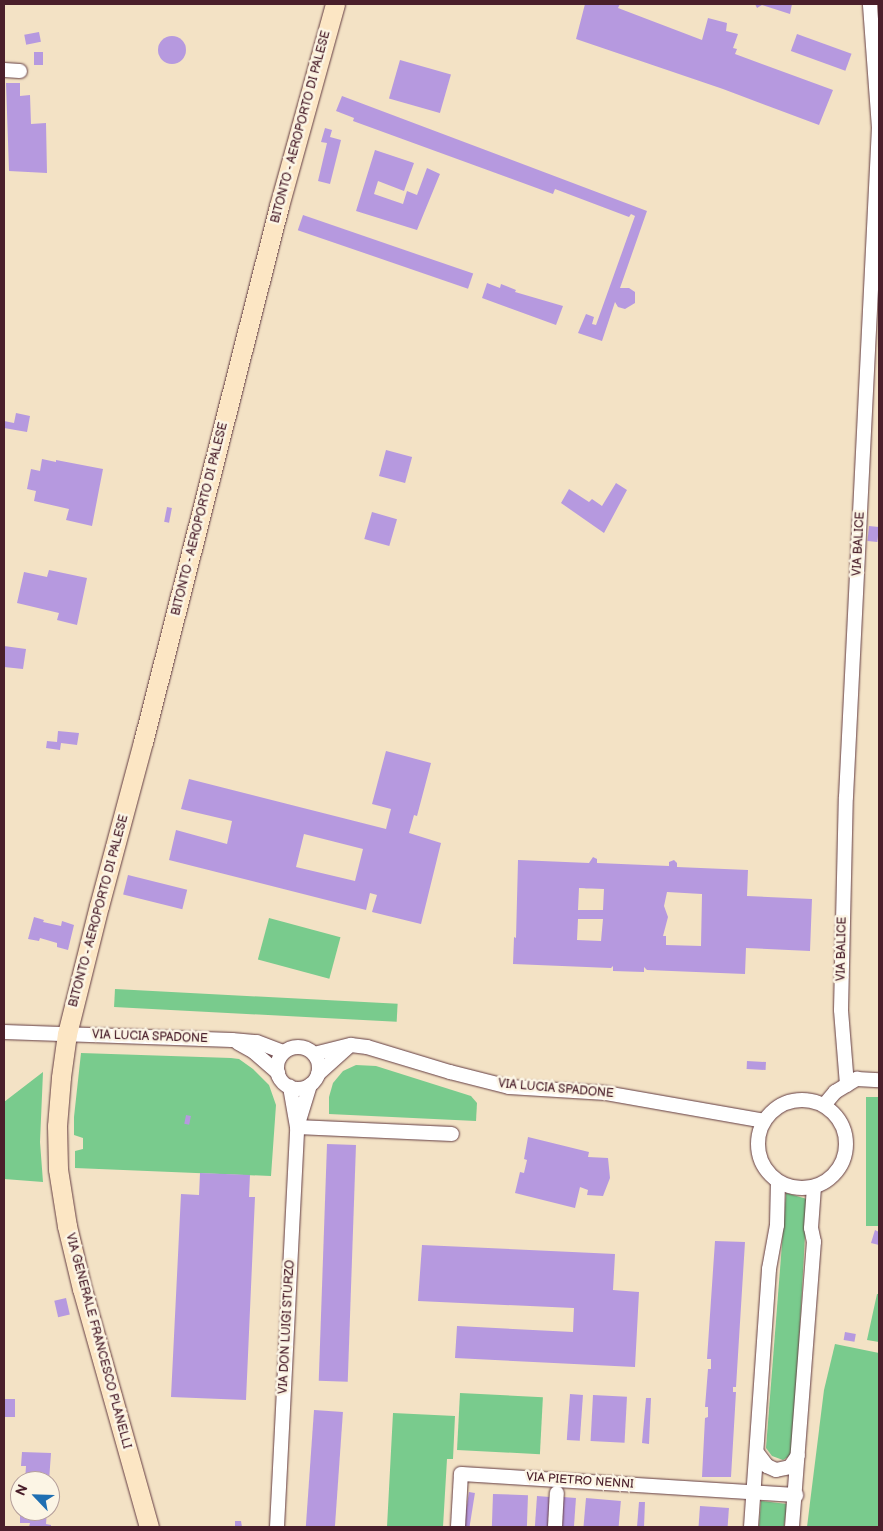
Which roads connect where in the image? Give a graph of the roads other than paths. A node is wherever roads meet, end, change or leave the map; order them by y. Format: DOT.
graph roads {
  1 [pos="335,4"];
  2 [pos="870,4"];
  3 [pos="4,70"];
  4 [pos="20,71"];
  5 [pos="4,1032"];
  6 [pos="67,1034"];
  7 [pos="232,1040"];
  8 [pos="351,1045"];
  9 [pos="283,1052"];
  10 [pos="314,1054"];
  11 [pos="278,1073"];
  12 [pos="314,1079"];
  13 [pos="879,1080"];
  14 [pos="847,1085"];
  15 [pos="290,1087"];
  16 [pos="825,1104"];
  17 [pos="764,1121"];
  18 [pos="297,1127"];
  19 [pos="452,1134"];
  20 [pos="778,1182"];
  21 [pos="814,1187"];
  22 [pos="758,1454"];
  23 [pos="798,1455"];
  24 [pos="753,1492"];
  25 [pos="557,1493"];
  26 [pos="796,1495"];
  27 [pos="150,1527"];
  28 [pos="276,1527"];
  29 [pos="458,1527"];
  30 [pos="555,1527"];
  31 [pos="751,1527"];
  32 [pos="792,1527"];
  1 -- 6 [label="main road, BITONTO - AEROPORTO DI PALESE"];
  2 -- 14 [label="street, VIA BALICE"];
  3 -- 4 [label="street"];
  5 -- 6 [label="street, VIA LUCIA SPADONE"];
  6 -- 7 [label="street, VIA LUCIA SPADONE"];
  6 -- 27 [label="main road, VIA GENERALE FRANCESCO PLANELLI"];
  7 -- 9 [label="street, VIA LUCIA SPADONE"];
  7 -- 11 [label="street"];
  8 -- 10 [label="street"];
  8 -- 12 [label="street"];
  8 -- 17 [label="street, VIA LUCIA SPADONE"];
  9 -- 10 [label="street"];
  9 -- 11 [label="street"];
  10 -- 12 [label="street"];
  11 -- 15 [label="street"];
  12 -- 15 [label="street"];
  12 -- 18 [label="street"];
  13 -- 14 [label="street"];
  14 -- 16 [label="street"];
  15 -- 18 [label="street"];
  17 -- 20 [label="street"];
  17 -- 21 [label="street"];
  18 -- 19 [label="street"];
  18 -- 28 [label="street, VIA DON LUIGI STURZO"];
  20 -- 21 [label="street"];
  20 -- 22 [label="street"];
  21 -- 23 [label="street"];
  22 -- 23 [label="street"];
  22 -- 24 [label="street"];
  23 -- 26 [label="street"];
  24 -- 26 [label="street"];
  24 -- 29 [label="street, VIA PIETRO NENNI"];
  24 -- 31 [label="street"];
  25 -- 30 [label="street"];
  26 -- 32 [label="street"];
}
